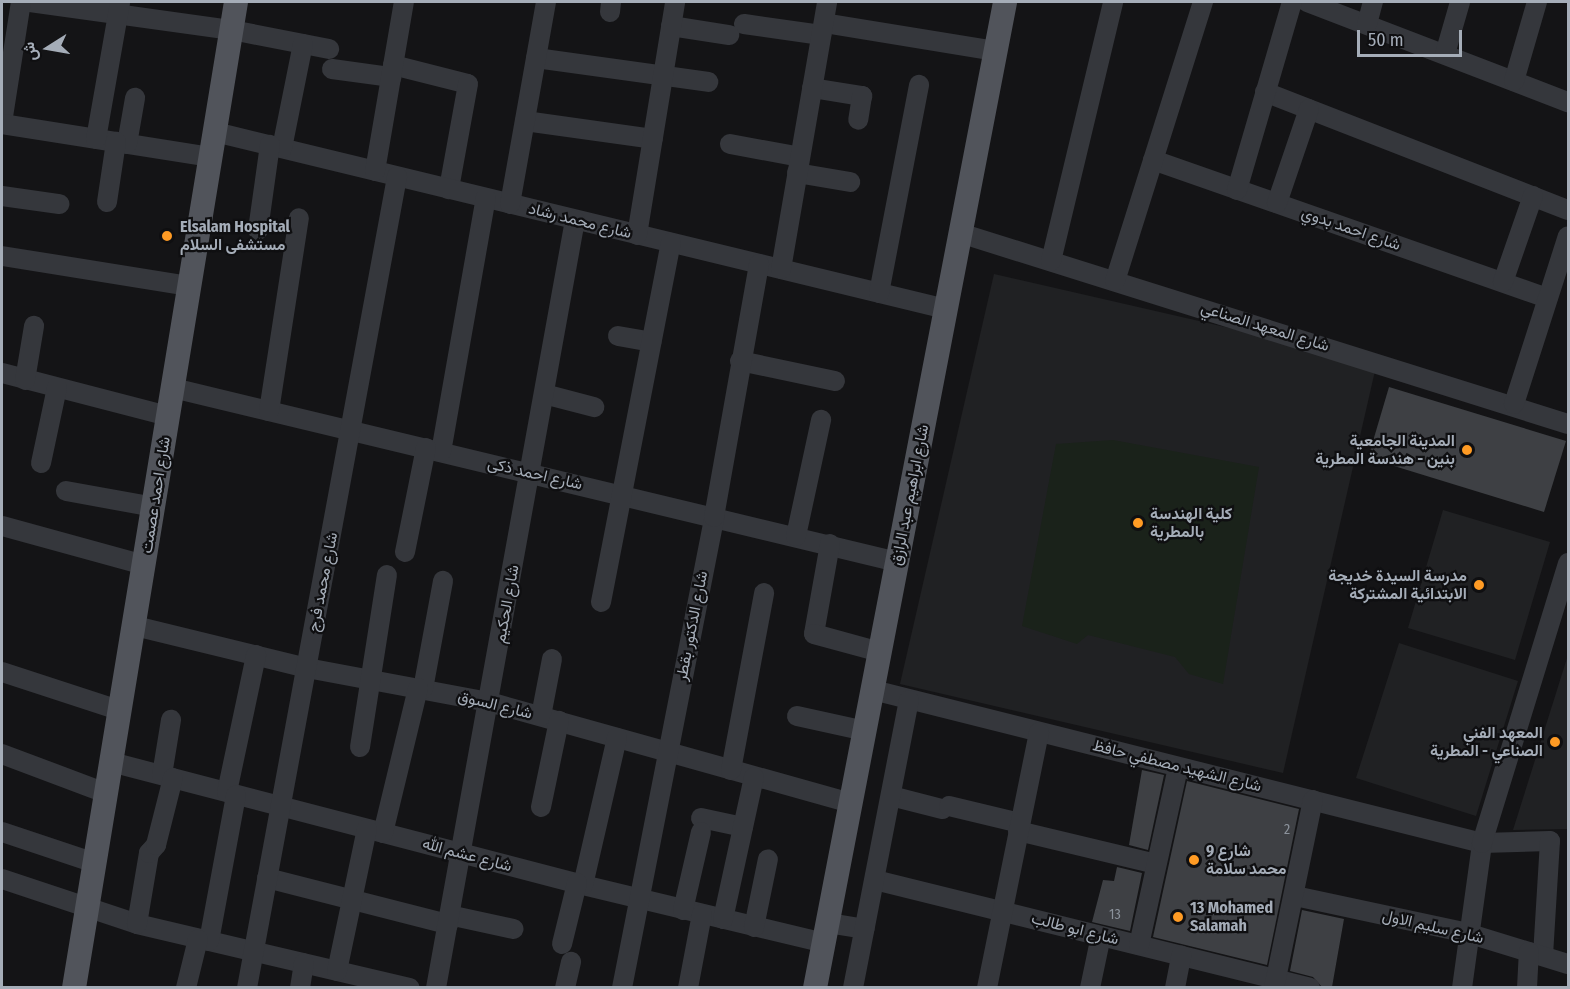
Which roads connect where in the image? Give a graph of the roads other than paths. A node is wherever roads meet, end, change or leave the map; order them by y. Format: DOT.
graph roads {
  1 [pos="21,2"];
  2 [pos="30,2"];
  3 [pos="236,2"];
  4 [pos="404,2"];
  5 [pos="546,2"];
  6 [pos="675,2"];
  7 [pos="827,2"];
  8 [pos="1005,2"];
  9 [pos="1113,2"];
  10 [pos="1203,2"];
  11 [pos="1292,2"];
  12 [pos="1307,2"];
  13 [pos="1373,2"];
  14 [pos="1460,2"];
  15 [pos="1537,2"];
  16 [pos="119,8"];
  17 [pos="1367,24"];
  18 [pos="671,26"];
  19 [pos="823,29"];
  20 [pos="232,30"];
  21 [pos="303,44"];
  22 [pos="329,49"];
  23 [pos="995,51"];
  24 [pos="1445,54"];
  25 [pos="536,58"];
  26 [pos="332,69"];
  27 [pos="392,71"];
  28 [pos="663,76"];
  29 [pos="1514,81"];
  30 [pos="708,82"];
  31 [pos="919,85"];
  32 [pos="812,88"];
  33 [pos="1265,92"];
  34 [pos="135,98"];
  35 [pos="1569,102"];
  36 [pos="1309,109"];
  37 [pos="858,120"];
  38 [pos="525,121"];
  39 [pos="2,124"];
  40 [pos="215,132"];
  41 [pos="96,139"];
  42 [pos="653,139"];
  43 [pos="122,143"];
  44 [pos="730,144"];
  45 [pos="276,147"];
  46 [pos="211,157"];
  47 [pos="1153,160"];
  48 [pos="799,165"];
  49 [pos="375,171"];
  50 [pos="397,177"];
  51 [pos="850,182"];
  52 [pos="448,189"];
  53 [pos="1237,190"];
  54 [pos="2,196"];
  55 [pos="1533,196"];
  56 [pos="486,198"];
  57 [pos="106,202"];
  58 [pos="1277,203"];
  59 [pos="59,204"];
  60 [pos="510,204"];
  61 [pos="1569,210"];
  62 [pos="299,218"];
  63 [pos="575,220"];
  64 [pos="258,230"];
  65 [pos="960,233"];
  66 [pos="637,235"];
  67 [pos="1569,236"];
  68 [pos="671,243"];
  69 [pos="2,256"];
  70 [pos="1051,261"];
  71 [pos="759,264"];
  72 [pos="780,269"];
  73 [pos="1115,281"];
  74 [pos="1503,282"];
  75 [pos="190,286"];
  76 [pos="879,293"];
  77 [pos="1548,298"];
  78 [pos="946,309"];
  79 [pos="34,326"];
  80 [pos="618,336"];
  81 [pos="651,342"];
  82 [pos="740,361"];
  83 [pos="2,375"];
  84 [pos="25,380"];
  85 [pos="835,381"];
  86 [pos="57,388"];
  87 [pos="173,388"];
  88 [pos="544,394"];
  89 [pos="1514,404"];
  90 [pos="594,407"];
  91 [pos="269,411"];
  92 [pos="168,416"];
  93 [pos="821,420"];
  94 [pos="1569,424"];
  95 [pos="351,431"];
  96 [pos="434,450"];
  97 [pos="41,464"];
  98 [pos="530,473"];
  99 [pos="66,490"];
  100 [pos="619,494"];
  101 [pos="154,507"];
  102 [pos="714,517"];
  103 [pos="2,526"];
  104 [pos="796,536"];
  105 [pos="830,544"];
  106 [pos="405,552"];
  107 [pos="897,562"];
  108 [pos="1569,563"];
  109 [pos="145,565"];
  110 [pos="387,575"];
  111 [pos="442,581"];
  112 [pos="765,593"];
  113 [pos="601,602"];
  114 [pos="135,626"];
  115 [pos="880,652"];
  116 [pos="256,655"];
  117 [pos="552,659"];
  118 [pos="307,668"];
  119 [pos="2,672"];
  120 [pos="373,680"];
  121 [pos="421,689"];
  122 [pos="873,690"];
  123 [pos="909,700"];
  124 [pos="489,702"];
  125 [pos="121,711"];
  126 [pos="797,716"];
  127 [pos="550,719"];
  128 [pos="171,720"];
  129 [pos="865,731"];
  130 [pos="1039,732"];
  131 [pos="617,738"];
  132 [pos="360,747"];
  133 [pos="666,752"];
  134 [pos="2,754"];
  135 [pos="111,762"];
  136 [pos="1178,767"];
  137 [pos="731,770"];
  138 [pos="168,777"];
  139 [pos="754,777"];
  140 [pos="106,793"];
  141 [pos="232,794"];
  142 [pos="891,796"];
  143 [pos="1313,800"];
  144 [pos="851,803"];
  145 [pos="281,807"];
  146 [pos="541,807"];
  147 [pos="743,827"];
  148 [pos="1019,827"];
  149 [pos="375,831"];
  150 [pos="2,832"];
  151 [pos="1482,843"];
  152 [pos="461,854"];
  153 [pos="768,859"];
  154 [pos="95,863"];
  155 [pos="1156,864"];
  156 [pos="2,879"];
  157 [pos="267,879"];
  158 [pos="874,880"];
  159 [pos="580,884"];
  160 [pos="1295,896"];
  161 [pos="638,899"];
  162 [pos="352,900"];
  163 [pos="88,909"];
  164 [pos="683,910"];
  165 [pos="1002,911"];
  166 [pos="702,914"];
  167 [pos="723,919"];
  168 [pos="449,920"];
  169 [pos="136,924"];
  170 [pos="754,927"];
  171 [pos="513,929"];
  172 [pos="865,929"];
  173 [pos="826,933"];
  174 [pos="1467,933"];
  175 [pos="1101,936"];
  176 [pos="203,940"];
  177 [pos="562,944"];
  178 [pos="1139,945"];
  179 [pos="254,951"];
  180 [pos="1536,954"];
  181 [pos="1181,956"];
  182 [pos="572,962"];
  183 [pos="304,963"];
  184 [pos="1569,964"];
  185 [pos="337,971"];
  186 [pos="1275,983"];
  187 [pos="74,987"];
  188 [pos="186,987"];
  189 [pos="247,987"];
  190 [pos="300,987"];
  191 [pos="410,987"];
  192 [pos="436,987"];
  193 [pos="565,987"];
  194 [pos="622,987"];
  195 [pos="688,987"];
  196 [pos="815,987"];
  197 [pos="853,987"];
  198 [pos="987,987"];
  199 [pos="1090,987"];
  200 [pos="1175,987"];
  201 [pos="1310,987"];
  202 [pos="1462,987"];
  203 [pos="1527,987"];
  1 -- 39 [label="street"];
  2 -- 16 [label="street"];
  3 -- 20 [label="main road, شارع احمد عصمت"];
  4 -- 27 [label="street"];
  5 -- 25 [label="street"];
  6 -- 18 [label="street"];
  7 -- 19 [label="street"];
  8 -- 23 [label="main road, شارع ابراهيم عبد الرازق"];
  9 -- 70 [label="street"];
  10 -- 47 [label="street"];
  11 -- 33 [label="street"];
  12 -- 17 [label="street"];
  13 -- 17 [label="street"];
  14 -- 24 [label="street"];
  15 -- 29 [label="street"];
  16 -- 20 [label="street"];
  16 -- 41 [label="street"];
  17 -- 24 [label="street"];
  18 -- 19 [label="street"];
  18 -- 28 [label="street"];
  19 -- 23 [label="street"];
  19 -- 32 [label="street"];
  20 -- 21 [label="street"];
  20 -- 40 [label="main road, شارع احمد عصمت"];
  21 -- 22 [label="street"];
  21 -- 45 [label="street"];
  23 -- 65 [label="main road, شارع ابراهيم عبد الرازق"];
  24 -- 29 [label="street"];
  25 -- 28 [label="street"];
  25 -- 38 [label="street"];
  26 -- 27 [label="street"];
  27 -- 49 [label="street"];
  27 -- 52 [label="street"];
  28 -- 30 [label="street"];
  28 -- 42 [label="street"];
  29 -- 35 [label="street"];
  31 -- 76 [label="street"];
  32 -- 37 [label="street"];
  32 -- 48 [label="street"];
  33 -- 36 [label="street"];
  33 -- 53 [label="street"];
  34 -- 43 [label="street"];
  36 -- 55 [label="street"];
  36 -- 58 [label="street"];
  38 -- 42 [label="street"];
  38 -- 60 [label="street"];
  39 -- 41 [label="street"];
  40 -- 45 [label="street, شارع محمد رشاد"];
  40 -- 46 [label="main road, شارع احمد عصمت"];
  41 -- 43 [label="street"];
  42 -- 66 [label="street"];
  43 -- 46 [label="street"];
  43 -- 57 [label="street"];
  44 -- 48 [label="street"];
  45 -- 49 [label="street, شارع محمد رشاد"];
  45 -- 64 [label="street"];
  46 -- 75 [label="main road, شارع احمد عصمت"];
  47 -- 53 [label="street, شارع احمد بدوي"];
  47 -- 73 [label="street"];
  48 -- 51 [label="street"];
  48 -- 72 [label="street"];
  49 -- 50 [label="street, شارع محمد رشاد"];
  50 -- 52 [label="street, شارع محمد رشاد"];
  50 -- 95 [label="street, شارع محمد فرج"];
  52 -- 56 [label="street, شارع محمد رشاد"];
  53 -- 58 [label="street, شارع احمد بدوي"];
  54 -- 59 [label="street"];
  55 -- 61 [label="street"];
  55 -- 74 [label="street"];
  56 -- 60 [label="street, شارع محمد رشاد"];
  56 -- 96 [label="street"];
  58 -- 74 [label="street, شارع احمد بدوي"];
  60 -- 63 [label="street, شارع محمد رشاد"];
  62 -- 91 [label="street"];
  63 -- 66 [label="street, شارع محمد رشاد"];
  63 -- 88 [label="street, شارع الحكيم"];
  65 -- 70 [label="street, شارع المعهد الصناعي"];
  65 -- 78 [label="main road, شارع ابراهيم عبد الرازق"];
  66 -- 68 [label="street, شارع محمد رشاد"];
  67 -- 77 [label="street"];
  68 -- 71 [label="street, شارع محمد رشاد"];
  68 -- 81 [label="street"];
  69 -- 75 [label="street"];
  70 -- 73 [label="street, شارع المعهد الصناعي"];
  71 -- 72 [label="street, شارع محمد رشاد"];
  71 -- 82 [label="street, شارع الدكتور بقطر"];
  72 -- 76 [label="street, شارع محمد رشاد"];
  73 -- 89 [label="street, شارع المعهد الصناعي"];
  74 -- 77 [label="street, شارع احمد بدوي"];
  75 -- 87 [label="main road, شارع احمد عصمت"];
  76 -- 78 [label="street, شارع محمد رشاد"];
  77 -- 89 [label="street"];
  78 -- 107 [label="main road, شارع ابراهيم عبد الرازق"];
  79 -- 84 [label="street"];
  80 -- 81 [label="street"];
  81 -- 100 [label="street"];
  82 -- 85 [label="street"];
  82 -- 102 [label="street, شارع الدكتور بقطر"];
  83 -- 84 [label="street"];
  84 -- 86 [label="street"];
  86 -- 92 [label="street"];
  86 -- 97 [label="street"];
  87 -- 91 [label="street, شارع احمد ذكى"];
  87 -- 92 [label="main road, شارع احمد عصمت"];
  88 -- 90 [label="street"];
  88 -- 98 [label="street, شارع الحكيم"];
  89 -- 94 [label="street, شارع المعهد الصناعي"];
  91 -- 95 [label="street, شارع احمد ذكى"];
  92 -- 101 [label="main road, شارع احمد عصمت"];
  93 -- 104 [label="street"];
  95 -- 96 [label="street, شارع احمد ذكى"];
  95 -- 118 [label="street, شارع محمد فرج"];
  96 -- 98 [label="street, شارع احمد ذكى"];
  96 -- 106 [label="street"];
  98 -- 100 [label="street, شارع احمد ذكى"];
  98 -- 124 [label="street, شارع الحكيم"];
  99 -- 101 [label="street"];
  100 -- 102 [label="street, شارع احمد ذكى"];
  100 -- 113 [label="street"];
  101 -- 109 [label="main road, شارع احمد عصمت"];
  102 -- 104 [label="street, شارع احمد ذكى"];
  102 -- 133 [label="street, شارع الدكتور بقطر"];
  103 -- 109 [label="street"];
  104 -- 105 [label="street, شارع احمد ذكى"];
  105 -- 107 [label="street, شارع احمد ذكى"];
  105 -- 115 [label="street"];
  107 -- 115 [label="main road, شارع ابراهيم عبد الرازق"];
  108 -- 151 [label="street"];
  109 -- 114 [label="main road, شارع احمد عصمت"];
  110 -- 120 [label="street"];
  111 -- 121 [label="street"];
  112 -- 137 [label="street"];
  114 -- 116 [label="street, شارع السوق"];
  114 -- 125 [label="main road, شارع احمد عصمت"];
  115 -- 122 [label="main road, شارع ابراهيم عبد الرازق"];
  116 -- 118 [label="street, شارع السوق"];
  116 -- 141 [label="street"];
  117 -- 127 [label="street"];
  118 -- 120 [label="street, شارع السوق"];
  118 -- 145 [label="street, شارع محمد فرج"];
  119 -- 125 [label="street"];
  120 -- 121 [label="street, شارع السوق"];
  120 -- 132 [label="street"];
  121 -- 124 [label="street, شارع السوق"];
  121 -- 149 [label="street"];
  122 -- 123 [label="street, شارع الشهيد مصطفي حافظ"];
  122 -- 129 [label="main road, شارع ابراهيم عبد الرازق"];
  123 -- 130 [label="street, شارع الشهيد مصطفي حافظ"];
  123 -- 142 [label="street"];
  124 -- 127 [label="street, شارع السوق"];
  124 -- 152 [label="street, شارع الحكيم"];
  125 -- 135 [label="main road, شارع احمد عصمت"];
  126 -- 129 [label="street"];
  127 -- 131 [label="street, شارع السوق"];
  127 -- 146 [label="street"];
  128 -- 138 [label="street"];
  129 -- 144 [label="main road, شارع ابراهيم عبد الرازق"];
  130 -- 136 [label="street, شارع الشهيد مصطفي حافظ"];
  130 -- 148 [label="street"];
  131 -- 133 [label="street, شارع السوق"];
  131 -- 159 [label="street"];
  133 -- 137 [label="street, شارع السوق"];
  133 -- 161 [label="street, شارع الدكتور بقطر"];
  134 -- 140 [label="street"];
  135 -- 138 [label="street, شارع عشم الله"];
  135 -- 140 [label="main road, شارع احمد عصمت"];
  136 -- 143 [label="street, شارع الشهيد مصطفي حافظ"];
  136 -- 155 [label="street"];
  137 -- 139 [label="street, شارع السوق"];
  138 -- 141 [label="street, شارع عشم الله"];
  138 -- 169 [label="street"];
  139 -- 144 [label="street, شارع السوق"];
  139 -- 147 [label="street"];
  140 -- 154 [label="main road, شارع احمد عصمت"];
  141 -- 145 [label="street, شارع عشم الله"];
  141 -- 176 [label="street"];
  142 -- 148 [label="street"];
  142 -- 158 [label="street"];
  143 -- 151 [label="street, شارع الشهيد مصطفي حافظ"];
  143 -- 160 [label="street"];
  144 -- 173 [label="main road, شارع ابراهيم عبد الرازق"];
  145 -- 149 [label="street, شارع عشم الله"];
  145 -- 157 [label="street, شارع محمد فرج"];
  147 -- 164 [label="street"];
  147 -- 167 [label="street"];
  148 -- 155 [label="street"];
  148 -- 165 [label="street"];
  149 -- 152 [label="street, شارع عشم الله"];
  149 -- 162 [label="street"];
  150 -- 154 [label="street"];
  151 -- 174 [label="street"];
  151 -- 180 [label="street, شارع الشهيد مصطفي حافظ"];
  152 -- 159 [label="street, شارع عشم الله"];
  152 -- 168 [label="street, شارع الحكيم"];
  153 -- 170 [label="street"];
  154 -- 163 [label="main road, شارع احمد عصمت"];
  155 -- 178 [label="street"];
  156 -- 163 [label="street"];
  157 -- 162 [label="street"];
  157 -- 179 [label="street, شارع محمد فرج"];
  158 -- 165 [label="street, شارع ابو طالب"];
  158 -- 172 [label="street"];
  159 -- 161 [label="street, شارع عشم الله"];
  159 -- 177 [label="street"];
  160 -- 174 [label="street, شارع سليم الاول"];
  160 -- 186 [label="street"];
  161 -- 164 [label="street, شارع عشم الله"];
  161 -- 194 [label="street, شارع الدكتور بقطر"];
  162 -- 168 [label="street"];
  162 -- 185 [label="street"];
  163 -- 169 [label="street"];
  163 -- 187 [label="main road, شارع احمد عصمت"];
  164 -- 166 [label="street, شارع عشم الله"];
  165 -- 175 [label="street, شارع ابو طالب"];
  165 -- 198 [label="street"];
  166 -- 167 [label="street, شارع عشم الله"];
  166 -- 195 [label="street"];
  167 -- 170 [label="street, شارع عشم الله"];
  168 -- 171 [label="street"];
  168 -- 192 [label="street, شارع الحكيم"];
  169 -- 176 [label="street"];
  170 -- 173 [label="street, شارع عشم الله"];
  172 -- 173 [label="street, شارع عشم الله"];
  172 -- 197 [label="street"];
  173 -- 196 [label="main road, شارع ابراهيم عبد الرازق"];
  174 -- 180 [label="street, شارع سليم الاول"];
  174 -- 202 [label="street"];
  175 -- 178 [label="street, شارع ابو طالب"];
  175 -- 199 [label="street"];
  176 -- 179 [label="street"];
  176 -- 188 [label="street"];
  178 -- 181 [label="street, شارع ابو طالب"];
  179 -- 183 [label="street"];
  179 -- 189 [label="street, شارع محمد فرج"];
  180 -- 184 [label="street, شارع سليم الاول"];
  180 -- 203 [label="street"];
  181 -- 186 [label="street, شارع ابو طالب"];
  181 -- 200 [label="street"];
  182 -- 193 [label="street"];
  183 -- 185 [label="street"];
  183 -- 190 [label="street"];
  185 -- 191 [label="street"];
  186 -- 201 [label="street, شارع ابو طالب"];
}
